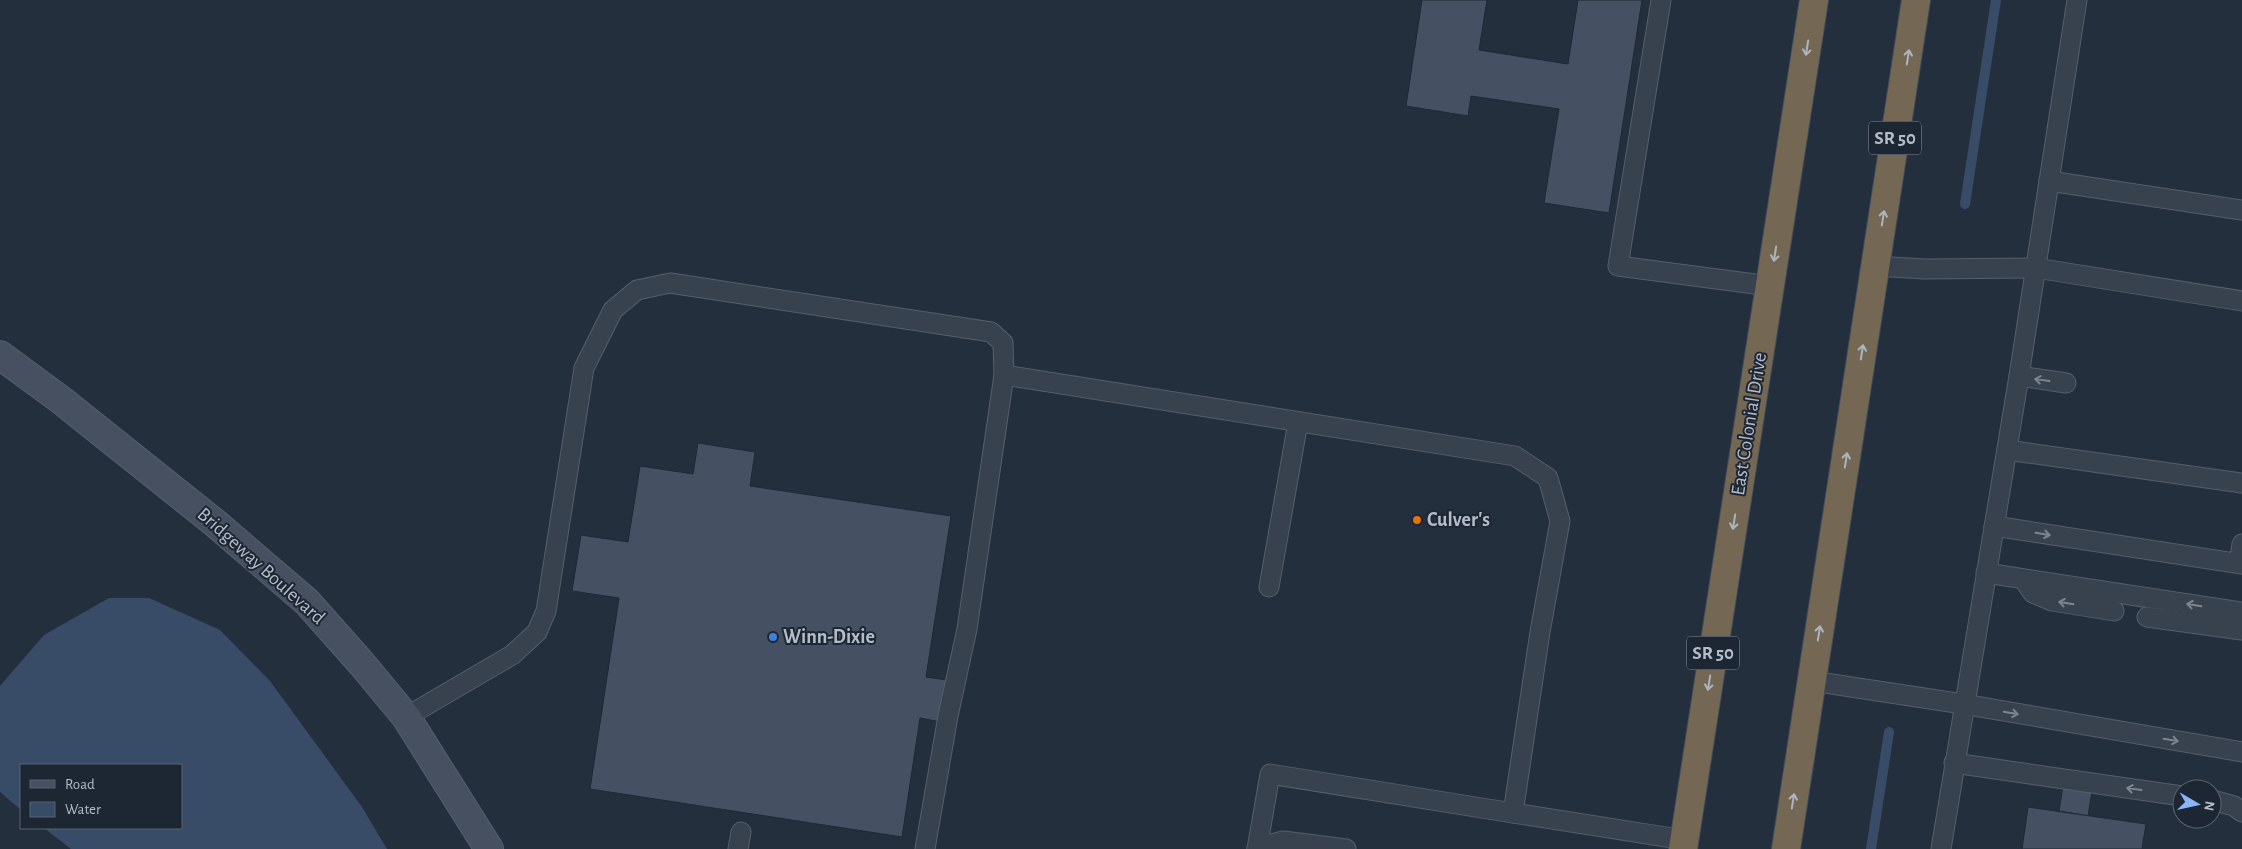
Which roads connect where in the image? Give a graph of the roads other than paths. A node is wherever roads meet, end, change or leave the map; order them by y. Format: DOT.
graph roads {
  1 [pos="1661,0"];
  2 [pos="1814,0"];
  3 [pos="2076,0"];
  4 [pos="1914,3"];
  5 [pos="2049,181"];
  6 [pos="2242,210"];
  7 [pos="1875,266"];
  8 [pos="2036,268"];
  9 [pos="1770,286"];
  10 [pos="2242,301"];
  11 [pos="0,355"];
  12 [pos="1004,375"];
  13 [pos="2019,376"];
  14 [pos="2066,383"];
  15 [pos="1298,422"];
  16 [pos="2006,450"];
  17 [pos="2242,484"];
  18 [pos="1994,526"];
  19 [pos="2242,544"];
  20 [pos="2240,564"];
  21 [pos="1986,573"];
  22 [pos="2024,580"];
  23 [pos="1269,588"];
  24 [pos="2114,611"];
  25 [pos="2242,612"];
  26 [pos="2147,617"];
  27 [pos="2242,630"];
  28 [pos="1812,681"];
  29 [pos="1963,704"];
  30 [pos="406,717"];
  31 [pos="2242,752"];
  32 [pos="1954,763"];
  33 [pos="2172,795"];
  34 [pos="2222,803"];
  35 [pos="2242,812"];
  36 [pos="1513,813"];
  37 [pos="1684,844"];
  38 [pos="1308,847"];
  39 [pos="1257,848"];
  40 [pos="489,849"];
  41 [pos="925,849"];
  42 [pos="1346,849"];
  43 [pos="1786,849"];
  44 [pos="1941,849"];
  1 -- 9 [label="lane"];
  2 -- 9 [label="highway, East Colonial Drive / SR 50, one-way"];
  3 -- 5 [label="lane"];
  7 -- 4 [label="highway, SR 50, one-way"];
  5 -- 6 [label="lane"];
  5 -- 8 [label="lane"];
  7 -- 8 [label="lane"];
  28 -- 7 [label="highway, SR 50, one-way"];
  8 -- 10 [label="lane"];
  8 -- 13 [label="lane"];
  9 -- 37 [label="highway, East Colonial Drive / SR 50, one-way"];
  11 -- 30 [label="street, Bridgeway Boulevard"];
  12 -- 15 [label="lane"];
  12 -- 30 [label="lane"];
  12 -- 41 [label="lane"];
  14 -- 13 [label="lane, one-way"];
  13 -- 16 [label="lane"];
  15 -- 23 [label="lane"];
  15 -- 36 [label="lane"];
  16 -- 17 [label="lane"];
  16 -- 18 [label="lane"];
  18 -- 20 [label="lane, one-way"];
  18 -- 21 [label="lane"];
  19 -- 20 [label="lane"];
  21 -- 22 [label="lane"];
  21 -- 29 [label="lane"];
  24 -- 22 [label="lane, one-way"];
  25 -- 22 [label="lane, one-way"];
  26 -- 27 [label="lane"];
  28 -- 29 [label="lane"];
  43 -- 28 [label="highway, SR 50, one-way"];
  29 -- 31 [label="lane, one-way"];
  29 -- 32 [label="lane"];
  30 -- 40 [label="street, Bridgeway Boulevard"];
  33 -- 32 [label="lane, one-way"];
  32 -- 44 [label="lane"];
  34 -- 35 [label="lane"];
  36 -- 37 [label="lane"];
  36 -- 39 [label="lane"];
  38 -- 39 [label="lane"];
  38 -- 42 [label="lane"];
}
